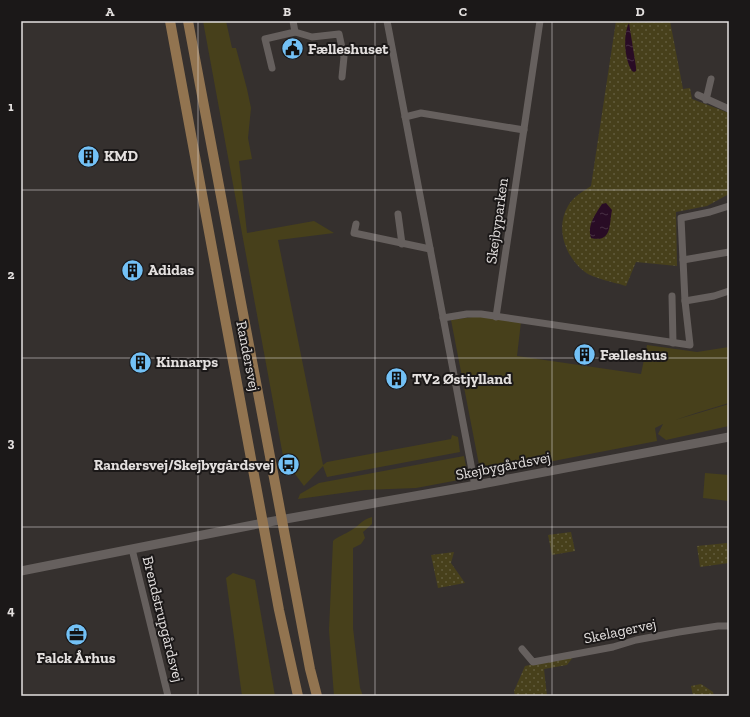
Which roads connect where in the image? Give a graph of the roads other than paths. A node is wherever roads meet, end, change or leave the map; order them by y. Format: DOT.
graph roads {
  1 [pos="170,21"];
  2 [pos="188,21"];
  3 [pos="293,21"];
  4 [pos="386,21"];
  5 [pos="540,21"];
  6 [pos="295,32"];
  7 [pos="272,68"];
  8 [pos="342,77"];
  9 [pos="711,79"];
  10 [pos="698,96"];
  11 [pos="706,100"];
  12 [pos="729,110"];
  13 [pos="405,117"];
  14 [pos="524,130"];
  15 [pos="729,206"];
  16 [pos="398,214"];
  17 [pos="356,224"];
  18 [pos="402,244"];
  19 [pos="430,249"];
  20 [pos="729,252"];
  21 [pos="683,260"];
  22 [pos="729,292"];
  23 [pos="672,296"];
  24 [pos="685,301"];
  25 [pos="496,317"];
  26 [pos="443,318"];
  27 [pos="673,343"];
  28 [pos="729,437"];
  29 [pos="475,486"];
  30 [pos="282,520"];
  31 [pos="263,523"];
  32 [pos="132,549"];
  33 [pos="21,570"];
  34 [pos="729,626"];
  35 [pos="522,648"];
  36 [pos="168,696"];
  37 [pos="298,696"];
  38 [pos="317,696"];
  1 -- 31 [label="main road, Randersvej"];
  2 -- 30 [label="main road, Randersvej"];
  3 -- 6 [label="street"];
  4 -- 13 [label="street"];
  5 -- 14 [label="street, Skejbyparken"];
  6 -- 7 [label="street"];
  6 -- 8 [label="street"];
  9 -- 11 [label="street"];
  10 -- 11 [label="street"];
  11 -- 12 [label="street"];
  13 -- 14 [label="street"];
  13 -- 19 [label="street"];
  14 -- 25 [label="street, Skejbyparken"];
  15 -- 21 [label="street"];
  16 -- 18 [label="street"];
  17 -- 18 [label="street"];
  18 -- 19 [label="street"];
  19 -- 26 [label="street"];
  20 -- 21 [label="street"];
  21 -- 24 [label="street"];
  22 -- 24 [label="street"];
  23 -- 27 [label="street"];
  24 -- 27 [label="street"];
  25 -- 26 [label="street"];
  25 -- 27 [label="street"];
  26 -- 29 [label="street"];
  28 -- 29 [label="street, Skejbygårdsvej"];
  29 -- 30 [label="street, Skejbygårdsvej"];
  30 -- 31 [label="street, Skejbygårdsvej"];
  30 -- 38 [label="main road, Randersvej"];
  31 -- 32 [label="street, Brendstrupgårdsvej"];
  31 -- 37 [label="main road, Randersvej"];
  32 -- 33 [label="street, Brendstrupgårdsvej"];
  32 -- 36 [label="street, Brendstrupgårdsvej"];
  34 -- 35 [label="street, Skelagervej"];
}
